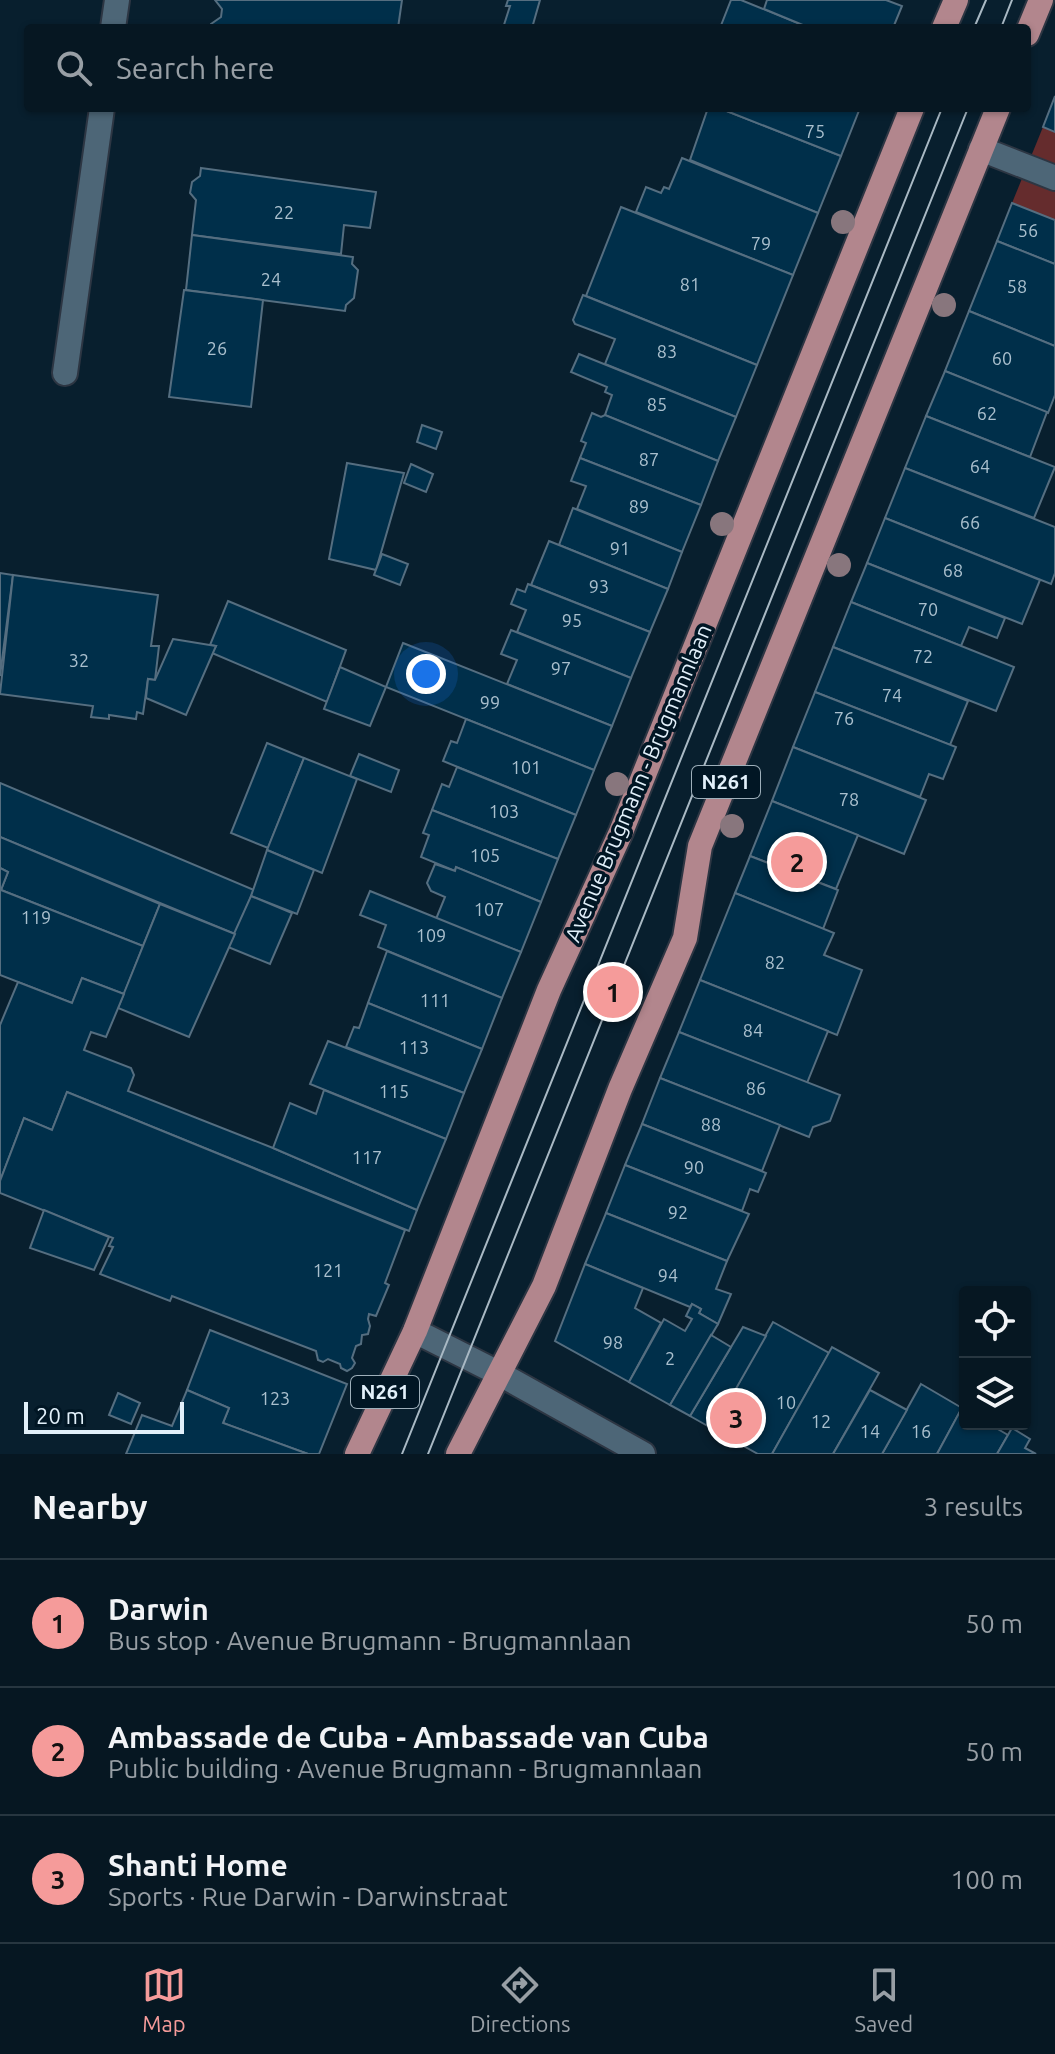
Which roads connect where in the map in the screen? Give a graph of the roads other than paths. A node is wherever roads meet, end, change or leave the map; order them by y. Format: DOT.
graph roads {
  1 [pos="117,0"];
  2 [pos="956,0"];
  3 [pos="1041,0"];
  4 [pos="114,24"];
  5 [pos="946,24"];
  6 [pos="1031,24"];
  7 [pos="101,112"];
  8 [pos="910,112"];
  9 [pos="996,112"];
  10 [pos="981,149"];
  11 [pos="1055,178"];
  12 [pos="65,373"];
  13 [pos="415,1331"];
  14 [pos="500,1374"];
  15 [pos="357,1454"];
  16 [pos="458,1454"];
  17 [pos="643,1454"];
  1 -- 4 [label="street"];
  2 -- 5 [label="main road"];
  3 -- 6 [label="main road"];
  7 -- 12 [label="street"];
  8 -- 13 [label="main road, Avenue Brugmann - Brugmannlaan / N261"];
  9 -- 10 [label="main road, N261"];
  10 -- 11 [label="street"];
  10 -- 14 [label="main road, N261"];
  13 -- 14 [label="street"];
  13 -- 15 [label="main road, Avenue Brugmann - Brugmannlaan / N261"];
  14 -- 16 [label="main road, N261"];
  14 -- 17 [label="street"];
}
